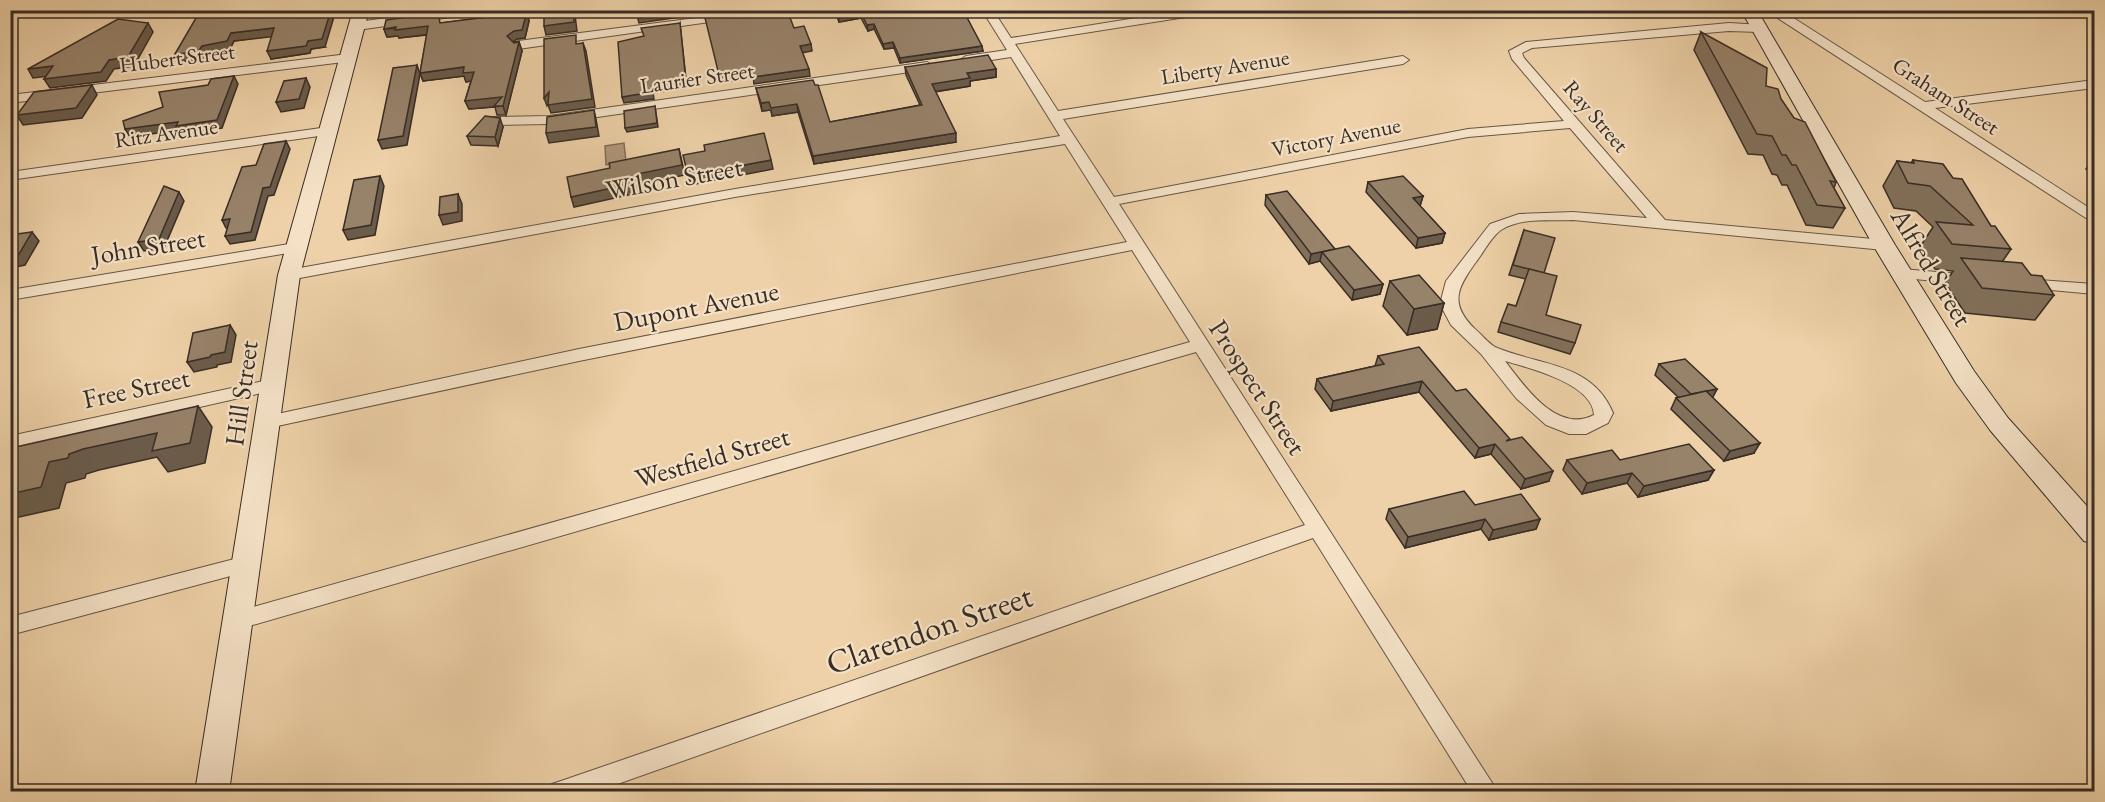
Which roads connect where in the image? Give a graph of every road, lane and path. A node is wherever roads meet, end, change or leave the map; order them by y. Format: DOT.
graph roads {
  1 [pos="480,10"];
  2 [pos="987,10"];
  3 [pos="1211,10"];
  4 [pos="1816,10"];
  5 [pos="1777,13"];
  6 [pos="735,16"];
  7 [pos="359,18"];
  8 [pos="1754,19"];
  9 [pos="518,45"];
  10 [pos="1011,48"];
  11 [pos="348,58"];
  12 [pos="1403,60"];
  13 [pos="2094,84"];
  14 [pos="10,99"];
  15 [pos="1923,106"];
  16 [pos="1054,116"];
  17 [pos="492,121"];
  18 [pos="1573,124"];
  19 [pos="328,131"];
  20 [pos="1068,139"];
  21 [pos="10,176"];
  22 [pos="1108,202"];
  23 [pos="2094,217"];
  24 [pos="1660,224"];
  25 [pos="1136,245"];
  26 [pos="1884,245"];
  27 [pos="295,248"];
  28 [pos="1902,274"];
  29 [pos="289,275"];
  30 [pos="1990,282"];
  31 [pos="2012,284"];
  32 [pos="2094,289"];
  33 [pos="10,295"];
  34 [pos="1200,345"];
  35 [pos="1487,350"];
  36 [pos="273,385"];
  37 [pos="267,422"];
  38 [pos="10,442"];
  39 [pos="1317,529"];
  40 [pos="2094,533"];
  41 [pos="246,564"];
  42 [pos="238,620"];
  43 [pos="10,626"];
  44 [pos="212,792"];
  45 [pos="561,792"];
  46 [pos="1486,792"];
  1 -- 7 [label="street"];
  2 -- 10 [label="street, Prospect Street"];
  3 -- 10 [label="street, Laurier Street"];
  4 -- 5 [label="street"];
  5 -- 15 [label="street, Graham Street"];
  6 -- 9 [label="street"];
  7 -- 11 [label="street, Hill Street"];
  8 -- 18 [label="street, Ray Street"];
  8 -- 26 [label="street, Alfred Street"];
  10 -- 16 [label="street, Prospect Street"];
  10 -- 17 [label="street, Laurier Street"];
  11 -- 14 [label="street, Hubert Street"];
  11 -- 19 [label="street, Hill Street"];
  12 -- 16 [label="street, Liberty Avenue"];
  13 -- 15 [label="street"];
  15 -- 23 [label="street, Graham Street"];
  16 -- 20 [label="street, Prospect Street"];
  18 -- 22 [label="street, Victory Avenue"];
  18 -- 24 [label="street, Ray Street"];
  19 -- 21 [label="street, Ritz Avenue"];
  19 -- 27 [label="street, Hill Street"];
  20 -- 22 [label="street, Prospect Street"];
  20 -- 29 [label="street, Wilson Street"];
  22 -- 25 [label="street, Prospect Street"];
  24 -- 26 [label="street"];
  24 -- 35 [label="street"];
  25 -- 34 [label="street, Prospect Street"];
  25 -- 37 [label="street, Dupont Avenue"];
  26 -- 28 [label="street, Alfred Street"];
  27 -- 29 [label="street, Hill Street"];
  27 -- 33 [label="street, John Street"];
  28 -- 30 [label="street"];
  28 -- 40 [label="street, Alfred Street"];
  29 -- 36 [label="street, Hill Street"];
  31 -- 32 [label="street"];
  34 -- 39 [label="street, Prospect Street"];
  34 -- 42 [label="street, Westfield Street"];
  35 -- 35 [label="street"];
  36 -- 37 [label="street, Hill Street"];
  36 -- 38 [label="street, Free Street"];
  37 -- 41 [label="street, Hill Street"];
  39 -- 45 [label="street, Clarendon Street"];
  39 -- 46 [label="street, Prospect Street"];
  41 -- 42 [label="street, Hill Street"];
  41 -- 43 [label="street"];
  42 -- 44 [label="street, Hill Street"];
}
